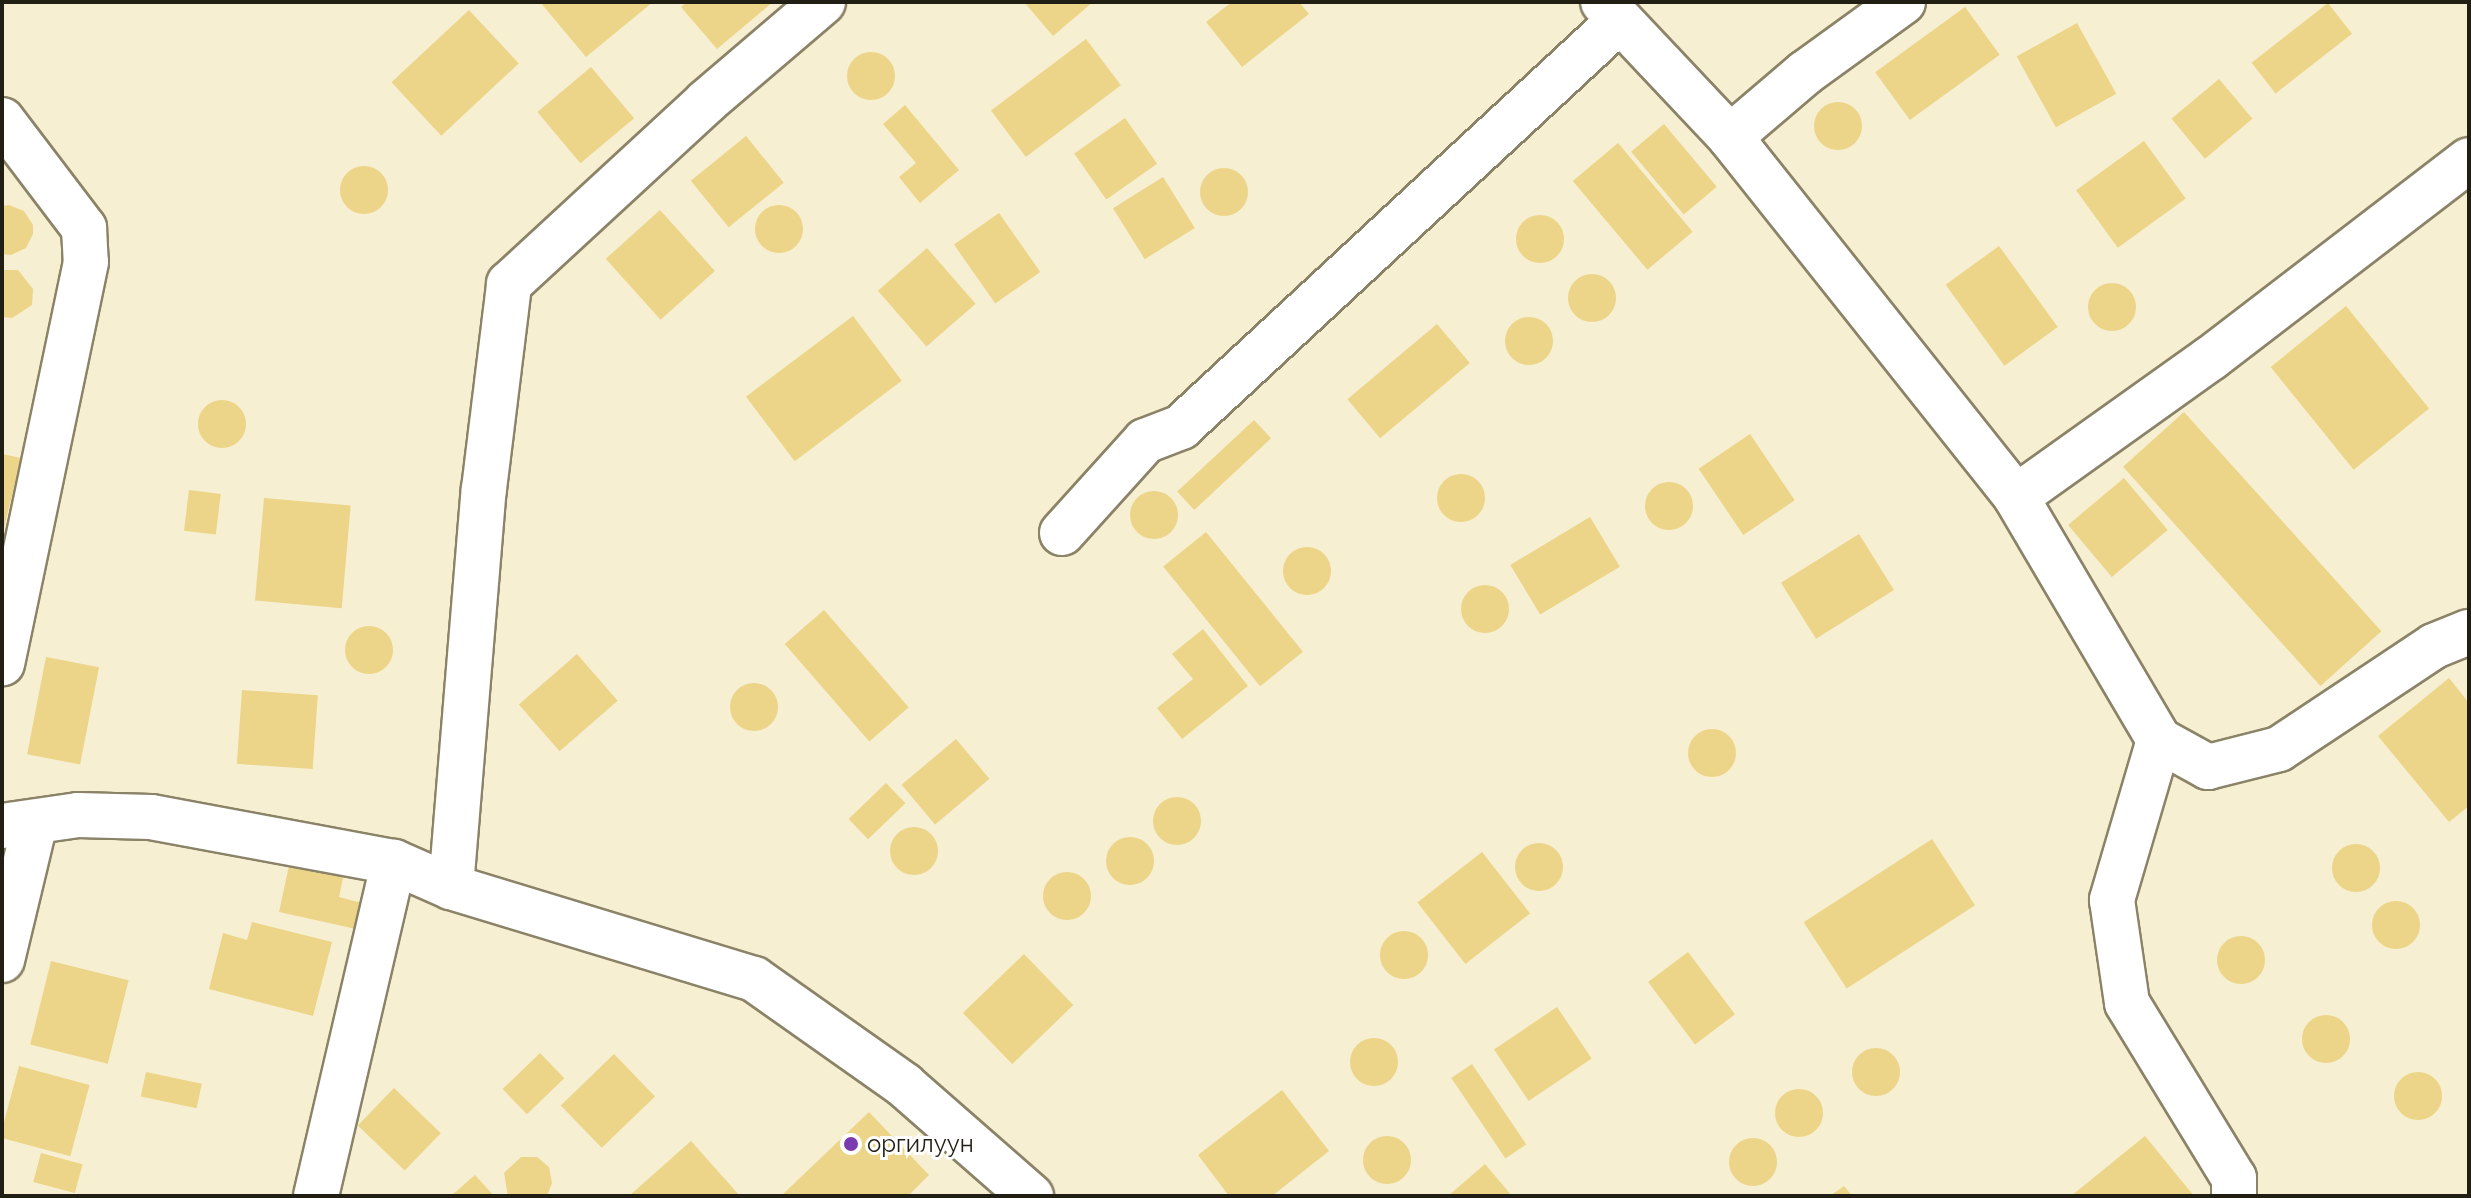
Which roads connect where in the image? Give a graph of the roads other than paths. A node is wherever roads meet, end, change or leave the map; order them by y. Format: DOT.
graph roads {
  1 [pos="823,2"];
  2 [pos="1903,2"];
  3 [pos="1610,12"];
  4 [pos="2,120"];
  5 [pos="1730,137"];
  6 [pos="2469,160"];
  7 [pos="2016,497"];
  8 [pos="1062,533"];
  9 [pos="2469,632"];
  10 [pos="2,663"];
  11 [pos="2159,740"];
  12 [pos="18,825"];
  13 [pos="394,862"];
  14 [pos="451,887"];
  15 [pos="2,960"];
  16 [pos="316,1196"];
  17 [pos="1031,1196"];
  18 [pos="2234,1196"];
  1 -- 14 [label="street"];
  2 -- 5 [label="street"];
  3 -- 5 [label="street"];
  3 -- 8 [label="street"];
  4 -- 10 [label="street"];
  5 -- 7 [label="street"];
  6 -- 7 [label="street"];
  7 -- 11 [label="street"];
  9 -- 11 [label="street"];
  11 -- 18 [label="street"];
  12 -- 13 [label="street"];
  12 -- 15 [label="street"];
  13 -- 14 [label="street"];
  13 -- 16 [label="street"];
  14 -- 17 [label="street"];
}
